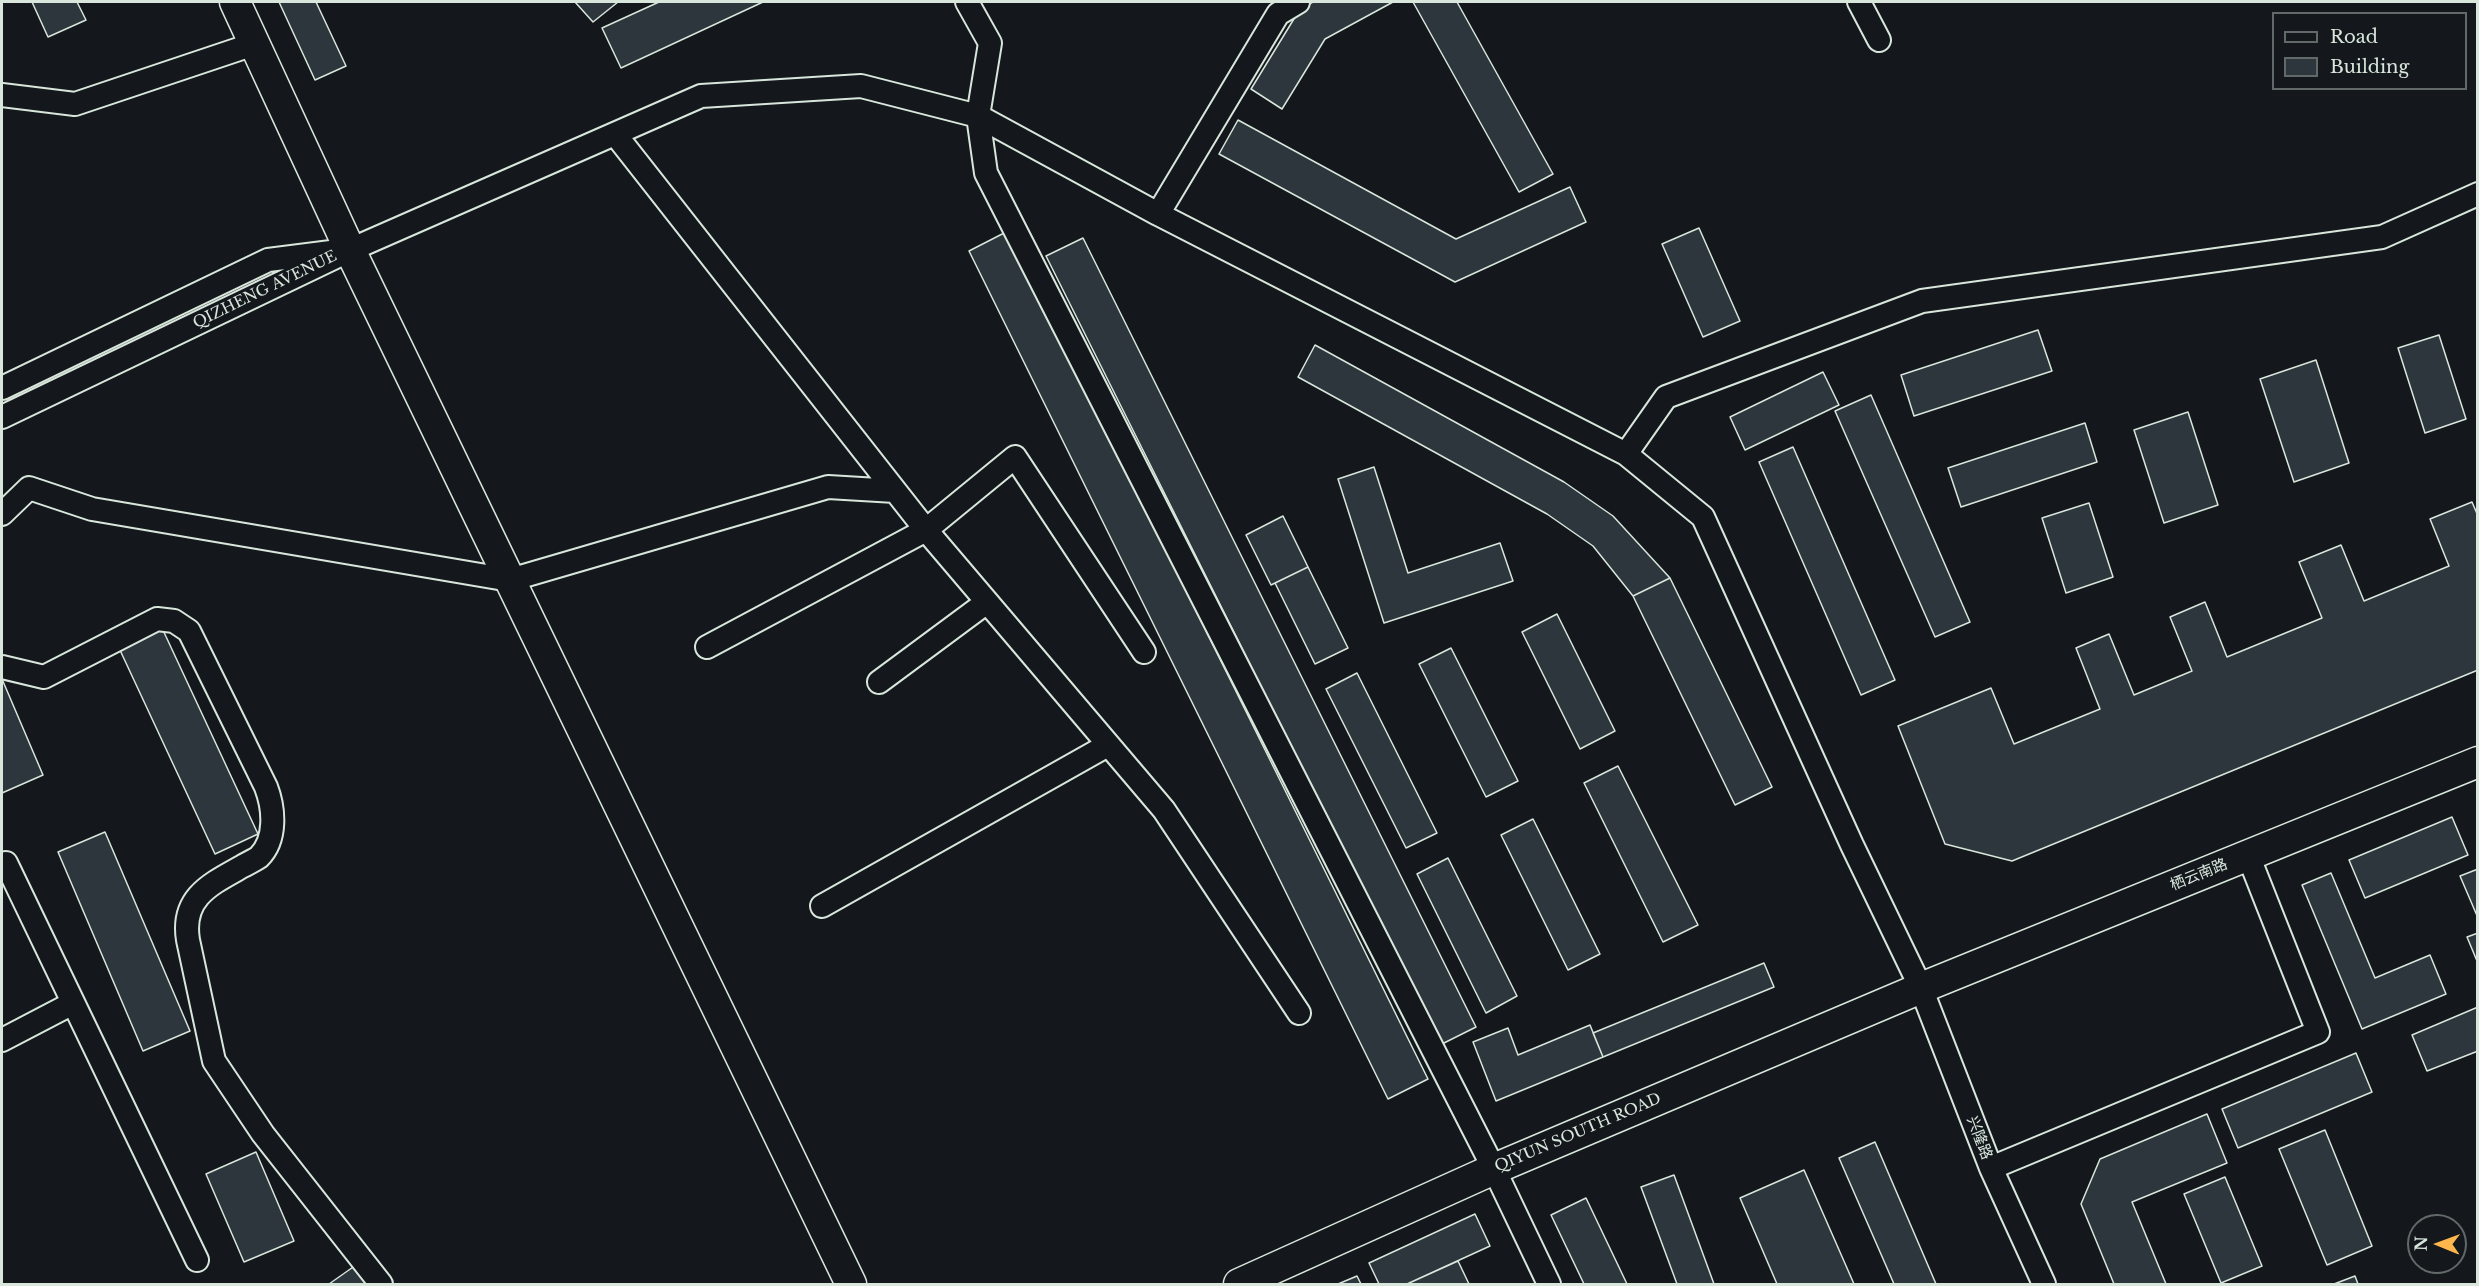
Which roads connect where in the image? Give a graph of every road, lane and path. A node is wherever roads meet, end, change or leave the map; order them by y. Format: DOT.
graph roads {
  1 [pos="234,2"];
  2 [pos="967,2"];
  3 [pos="1298,2"];
  4 [pos="1859,2"];
  5 [pos="1879,40"];
  6 [pos="254,44"];
  7 [pos="2,95"];
  8 [pos="978,116"];
  9 [pos="615,134"];
  10 [pos="2478,194"];
  11 [pos="1158,214"];
  12 [pos="350,250"];
  13 [pos="2,388"];
  14 [pos="2,417"];
  15 [pos="1626,454"];
  16 [pos="896,491"];
  17 [pos="2,514"];
  18 [pos="926,530"];
  19 [pos="510,580"];
  20 [pos="987,602"];
  21 [pos="707,647"];
  22 [pos="1144,652"];
  23 [pos="2,667"];
  24 [pos="879,682"];
  25 [pos="1108,745"];
  26 [pos="2478,762"];
  27 [pos="2248,855"];
  28 [pos="6,863"];
  29 [pos="822,906"];
  30 [pos="1921,988"];
  31 [pos="73,1004"];
  32 [pos="1299,1013"];
  33 [pos="2,1040"];
  34 [pos="1991,1168"];
  35 [pos="1494,1169"];
  36 [pos="197,1260"];
  37 [pos="381,1284"];
  38 [pos="851,1284"];
  39 [pos="1239,1284"];
  40 [pos="1549,1284"];
  41 [pos="2044,1284"];
  1 -- 6 [label="main road"];
  2 -- 8 [label="street"];
  3 -- 11 [label="street"];
  4 -- 5 [label="street"];
  6 -- 7 [label="street"];
  6 -- 12 [label="main road"];
  8 -- 9 [label="street, 兴隆路"];
  8 -- 11 [label="street, 兴隆路"];
  8 -- 35 [label="street"];
  9 -- 12 [label="street, 兴隆路"];
  9 -- 16 [label="street"];
  10 -- 15 [label="street"];
  11 -- 15 [label="street, 兴隆路"];
  12 -- 13 [label="street, QIZHENG AVENUE"];
  12 -- 14 [label="street, QIZHENG AVENUE"];
  12 -- 19 [label="main road"];
  15 -- 30 [label="street, 兴隆路"];
  16 -- 18 [label="street"];
  16 -- 19 [label="street"];
  17 -- 19 [label="street"];
  18 -- 20 [label="street"];
  18 -- 21 [label="street"];
  18 -- 22 [label="street"];
  19 -- 38 [label="main road"];
  20 -- 24 [label="street"];
  20 -- 25 [label="street"];
  23 -- 37 [label="street"];
  25 -- 29 [label="street"];
  25 -- 32 [label="street"];
  26 -- 27 [label="main road, 栖云南路"];
  27 -- 30 [label="main road, 栖云南路"];
  27 -- 34 [label="street"];
  28 -- 31 [label="street"];
  30 -- 34 [label="street, 兴隆路"];
  30 -- 35 [label="main road, QIYUN SOUTH ROAD"];
  31 -- 33 [label="street"];
  31 -- 36 [label="street"];
  34 -- 41 [label="street, 兴隆路"];
  35 -- 39 [label="main road, QIYUN SOUTH ROAD"];
  35 -- 40 [label="street"];
}
